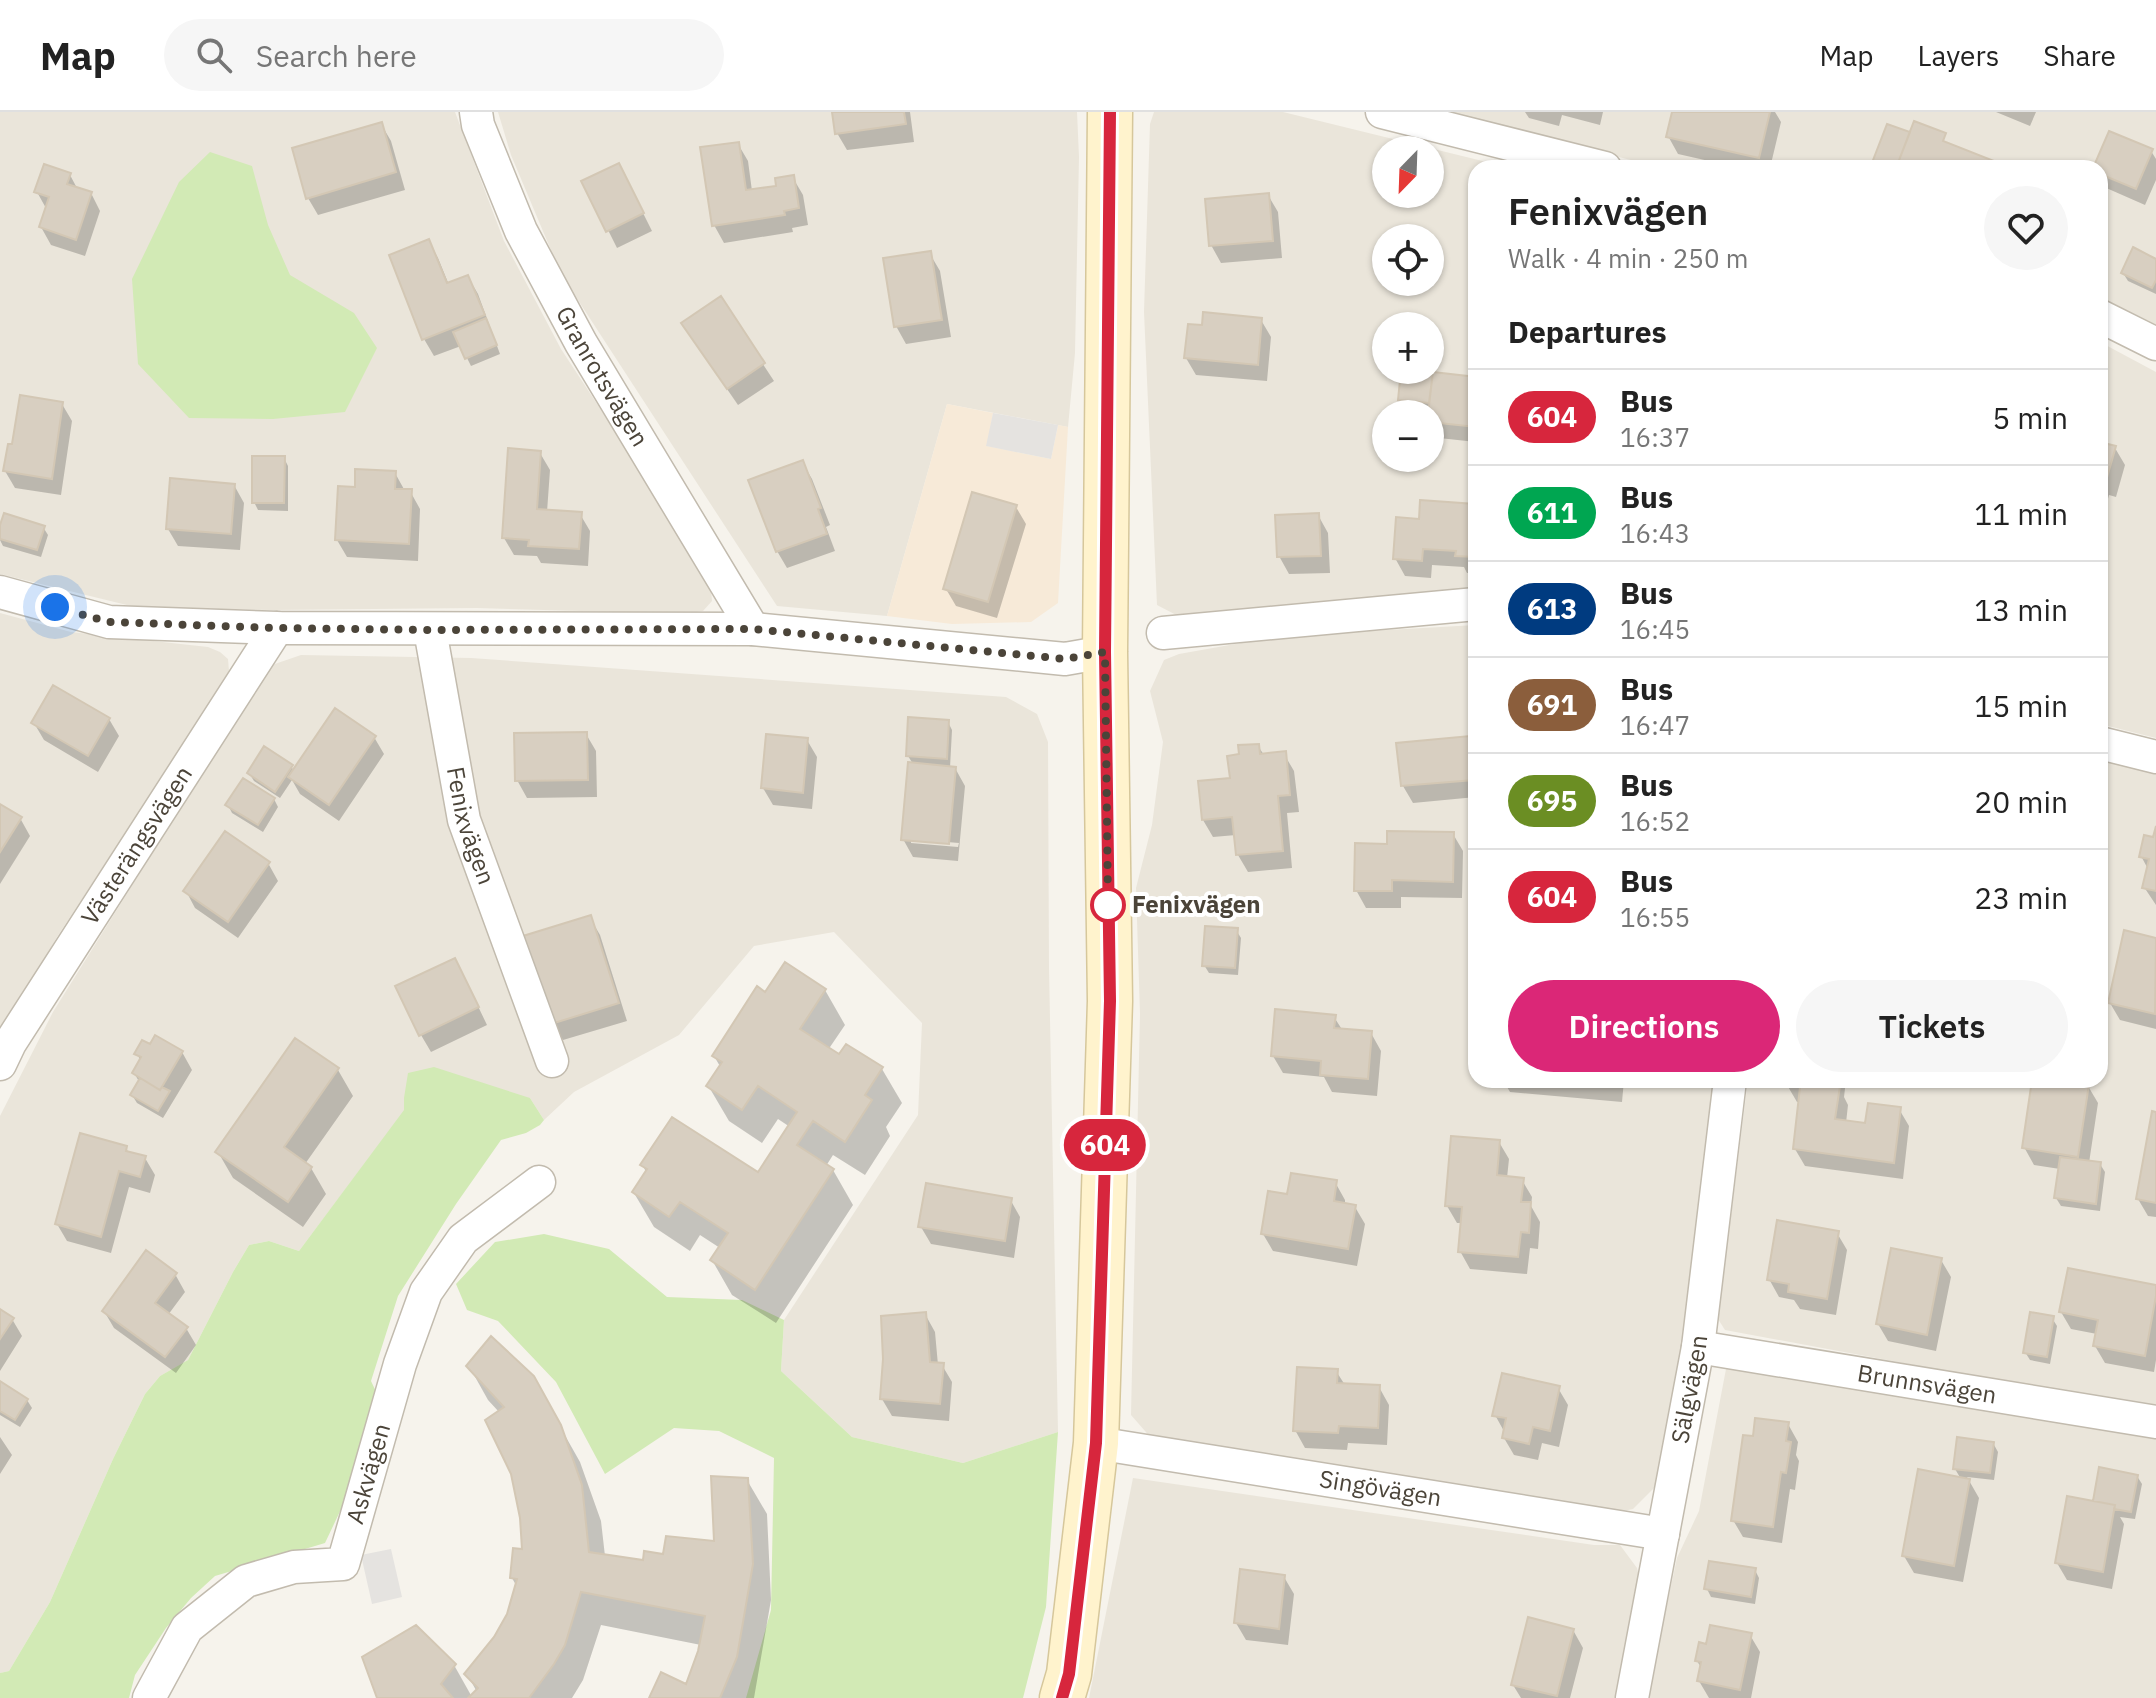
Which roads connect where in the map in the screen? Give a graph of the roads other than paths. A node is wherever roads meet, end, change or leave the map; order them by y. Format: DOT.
graph roads {
  1 [pos="476,112"];
  2 [pos="1110,112"];
  3 [pos="1382,112"];
  4 [pos="1573,160"];
  5 [pos="2108,320"];
  6 [pos="2156,344"];
  7 [pos="0,592"];
  8 [pos="1468,605"];
  9 [pos="277,628"];
  10 [pos="753,629"];
  11 [pos="430,630"];
  12 [pos="1163,633"];
  13 [pos="1105,652"];
  14 [pos="2108,745"];
  15 [pos="2156,757"];
  16 [pos="552,1061"];
  17 [pos="0,1064"];
  18 [pos="1729,1088"];
  19 [pos="539,1182"];
  20 [pos="1698,1347"];
  21 [pos="2156,1422"];
  22 [pos="1096,1443"];
  23 [pos="1663,1534"];
  24 [pos="149,1698"];
  25 [pos="1062,1698"];
  26 [pos="1632,1698"];
  1 -- 10 [label="street, Granrotsvägen"];
  2 -- 13 [label="main road"];
  3 -- 4 [label="street"];
  5 -- 6 [label="street"];
  7 -- 9 [label="street"];
  8 -- 12 [label="street"];
  9 -- 11 [label="street"];
  9 -- 17 [label="street, Västerängsvägen"];
  10 -- 11 [label="street"];
  10 -- 13 [label="street"];
  11 -- 16 [label="street, Fenixvägen"];
  13 -- 22 [label="main road"];
  14 -- 15 [label="street"];
  18 -- 20 [label="street, Sälgvägen"];
  19 -- 24 [label="street, Askvägen"];
  20 -- 21 [label="street, Brunnsvägen"];
  20 -- 23 [label="street, Sälgvägen"];
  22 -- 23 [label="street, Singövägen"];
  22 -- 25 [label="main road"];
  23 -- 26 [label="street, Sälgvägen"];
}
